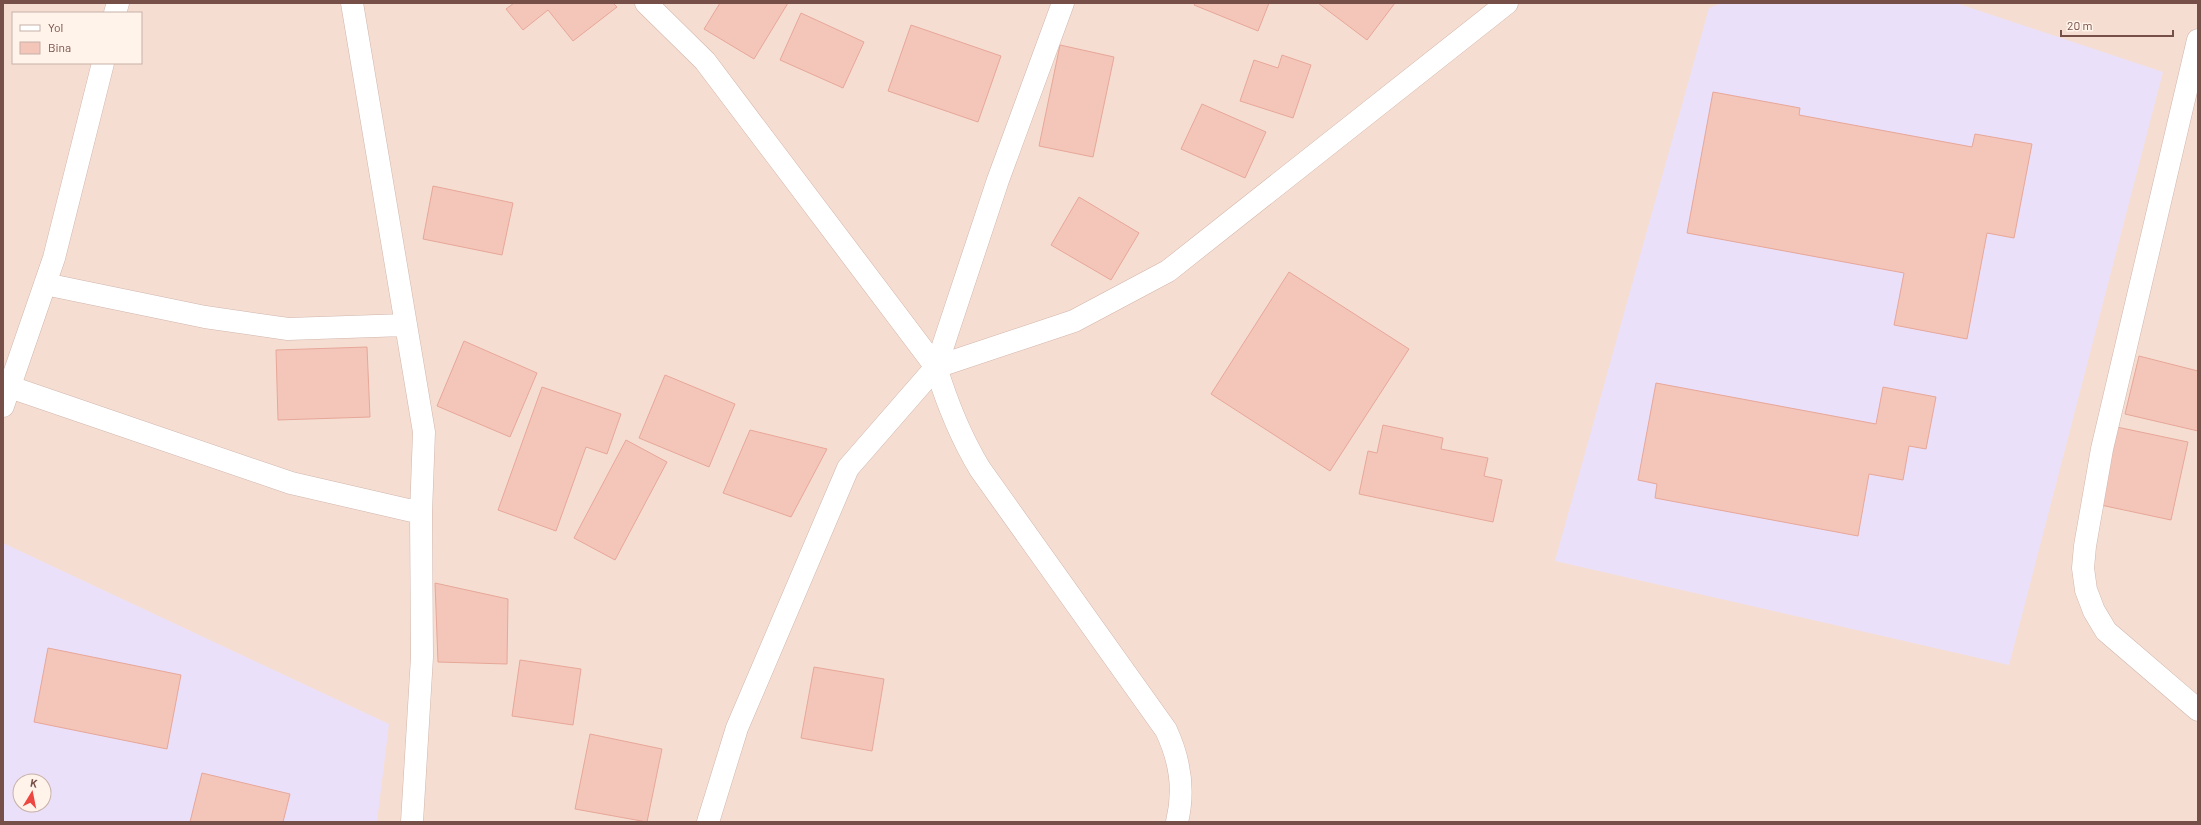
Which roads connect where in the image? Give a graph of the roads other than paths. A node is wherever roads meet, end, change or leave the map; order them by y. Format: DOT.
graph roads {
  1 [pos="352,3"];
  2 [pos="646,3"];
  3 [pos="1063,3"];
  4 [pos="1507,3"];
  5 [pos="2198,40"];
  6 [pos="103,64"];
  7 [pos="45,284"];
  8 [pos="406,325"];
  9 [pos="936,367"];
  10 [pos="6,396"];
  11 [pos="422,513"];
  12 [pos="2198,710"];
  13 [pos="412,822"];
  14 [pos="708,822"];
  15 [pos="1177,822"];
  1 -- 8 [label="street"];
  2 -- 9 [label="street"];
  3 -- 9 [label="street"];
  4 -- 9 [label="street"];
  5 -- 12 [label="street"];
  6 -- 7 [label="street"];
  7 -- 8 [label="street"];
  7 -- 10 [label="street"];
  8 -- 11 [label="street"];
  9 -- 14 [label="street"];
  9 -- 15 [label="street"];
  10 -- 11 [label="street"];
  11 -- 13 [label="street"];
}
